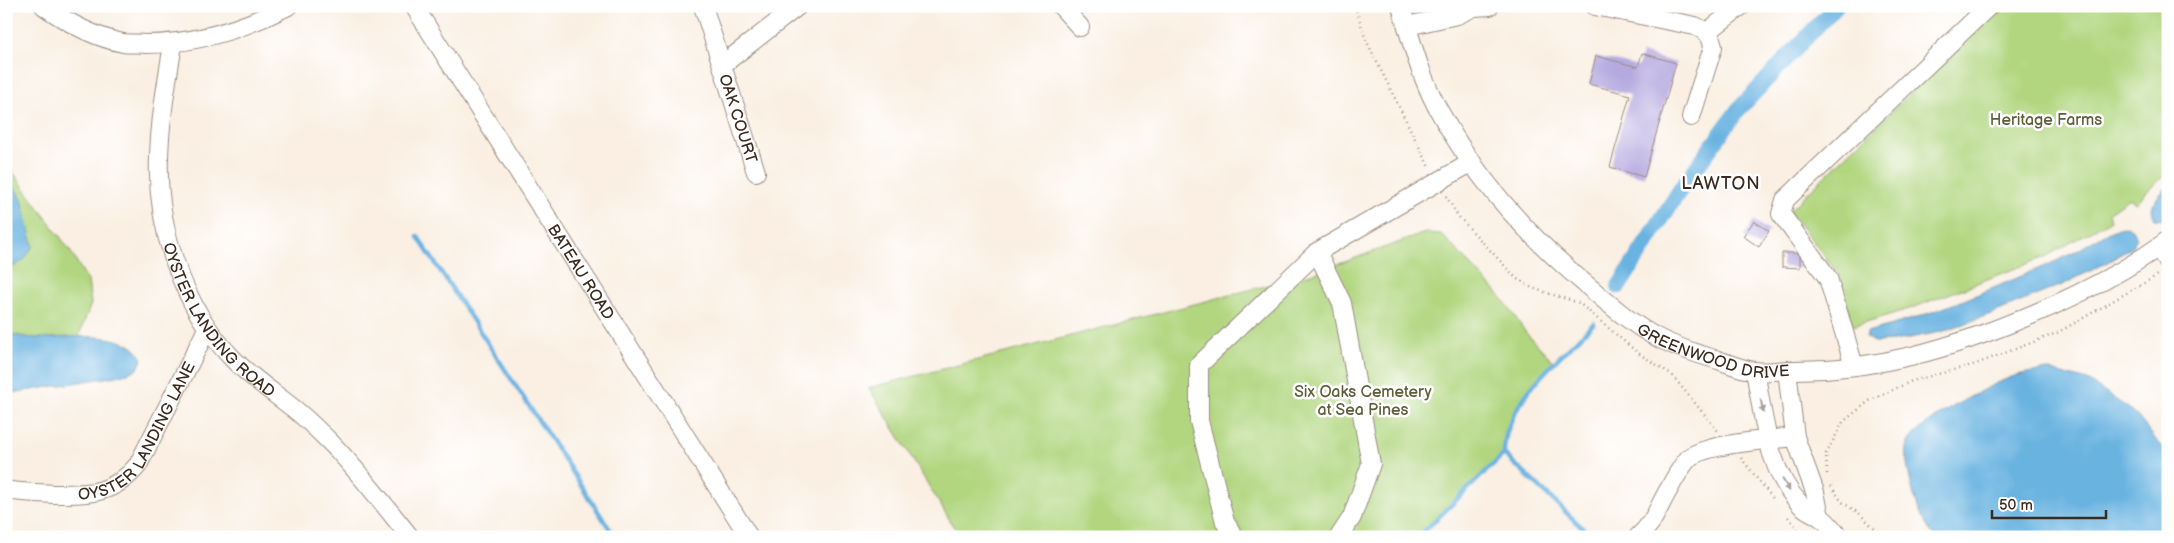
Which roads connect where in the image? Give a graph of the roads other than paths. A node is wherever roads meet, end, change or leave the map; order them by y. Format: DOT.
graph roads {
  1 [pos="44,6"];
  2 [pos="288,6"];
  3 [pos="414,6"];
  4 [pos="703,6"];
  5 [pos="798,6"];
  6 [pos="1061,6"];
  7 [pos="1401,6"];
  8 [pos="1595,6"];
  9 [pos="1741,6"];
  10 [pos="1989,6"];
  11 [pos="1479,7"];
  12 [pos="1406,26"];
  13 [pos="1080,27"];
  14 [pos="1707,32"];
  15 [pos="173,44"];
  16 [pos="722,64"];
  17 [pos="1691,117"];
  18 [pos="1472,162"];
  19 [pos="756,172"];
  20 [pos="2163,244"];
  21 [pos="1317,252"];
  22 [pos="2164,268"];
  23 [pos="208,329"];
  24 [pos="1854,366"];
  25 [pos="1787,370"];
  26 [pos="1755,371"];
  27 [pos="1795,437"];
  28 [pos="1768,441"];
  29 [pos="8,493"];
  30 [pos="1820,517"];
  31 [pos="410,537"];
  32 [pos="749,537"];
  33 [pos="1234,537"];
  34 [pos="1338,537"];
  35 [pos="1638,537"];
  36 [pos="1839,537"];
  1 -- 15 [label="street"];
  2 -- 15 [label="street"];
  3 -- 32 [label="street, BATEAU ROAD"];
  4 -- 16 [label="street, OAK COURT"];
  5 -- 16 [label="street, OAK COURT"];
  6 -- 13 [label="street"];
  7 -- 12 [label="street, GREENWOOD DRIVE"];
  8 -- 14 [label="street"];
  9 -- 14 [label="street"];
  10 -- 24 [label="street"];
  11 -- 12 [label="street"];
  12 -- 18 [label="street, GREENWOOD DRIVE"];
  14 -- 17 [label="street"];
  15 -- 23 [label="street, OYSTER LANDING ROAD"];
  16 -- 19 [label="street, OAK COURT"];
  18 -- 21 [label="street"];
  18 -- 26 [label="street, GREENWOOD DRIVE"];
  20 -- 22 [label="street"];
  20 -- 24 [label="street, GREENWOOD DRIVE"];
  21 -- 33 [label="street"];
  21 -- 34 [label="street"];
  23 -- 29 [label="street, OYSTER LANDING LANE"];
  23 -- 31 [label="street, OYSTER LANDING ROAD"];
  24 -- 25 [label="street, GREENWOOD DRIVE"];
  25 -- 26 [label="street, GREENWOOD DRIVE"];
  25 -- 27 [label="street"];
  26 -- 28 [label="street, one-way"];
  27 -- 28 [label="street"];
  27 -- 30 [label="street"];
  28 -- 30 [label="street, one-way"];
  28 -- 35 [label="street"];
  30 -- 36 [label="street"];
}
